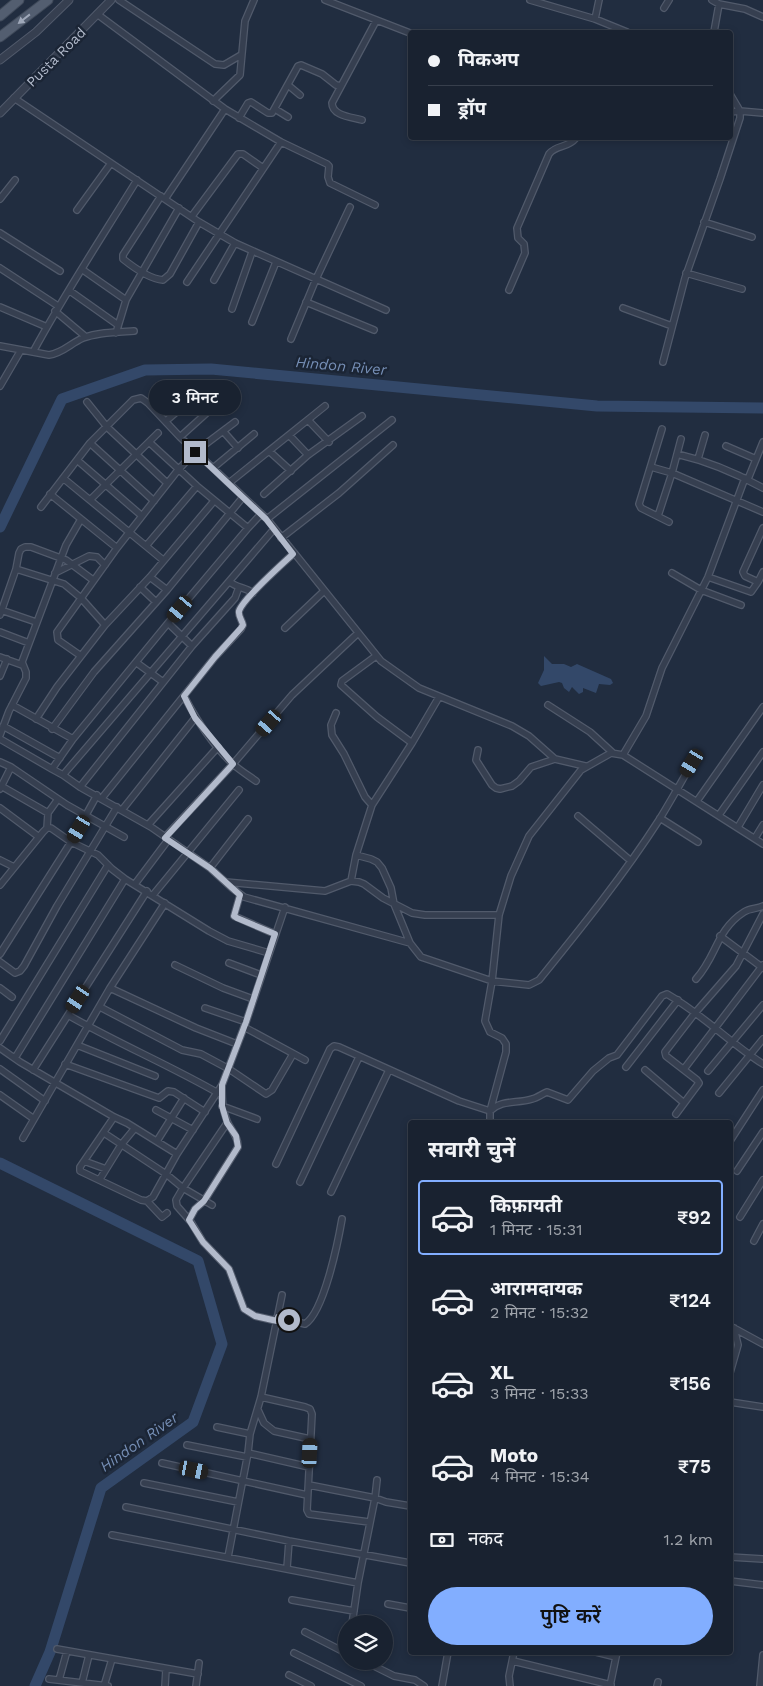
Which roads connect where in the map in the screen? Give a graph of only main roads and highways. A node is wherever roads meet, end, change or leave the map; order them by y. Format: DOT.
graph roads {
  1 [pos="19,0"];
  2 [pos="48,0"];
  3 [pos="0,16"];
  4 [pos="0,37"];
  1 -- 3 [label="main road"];
  2 -- 4 [label="main road, one-way"];
}
